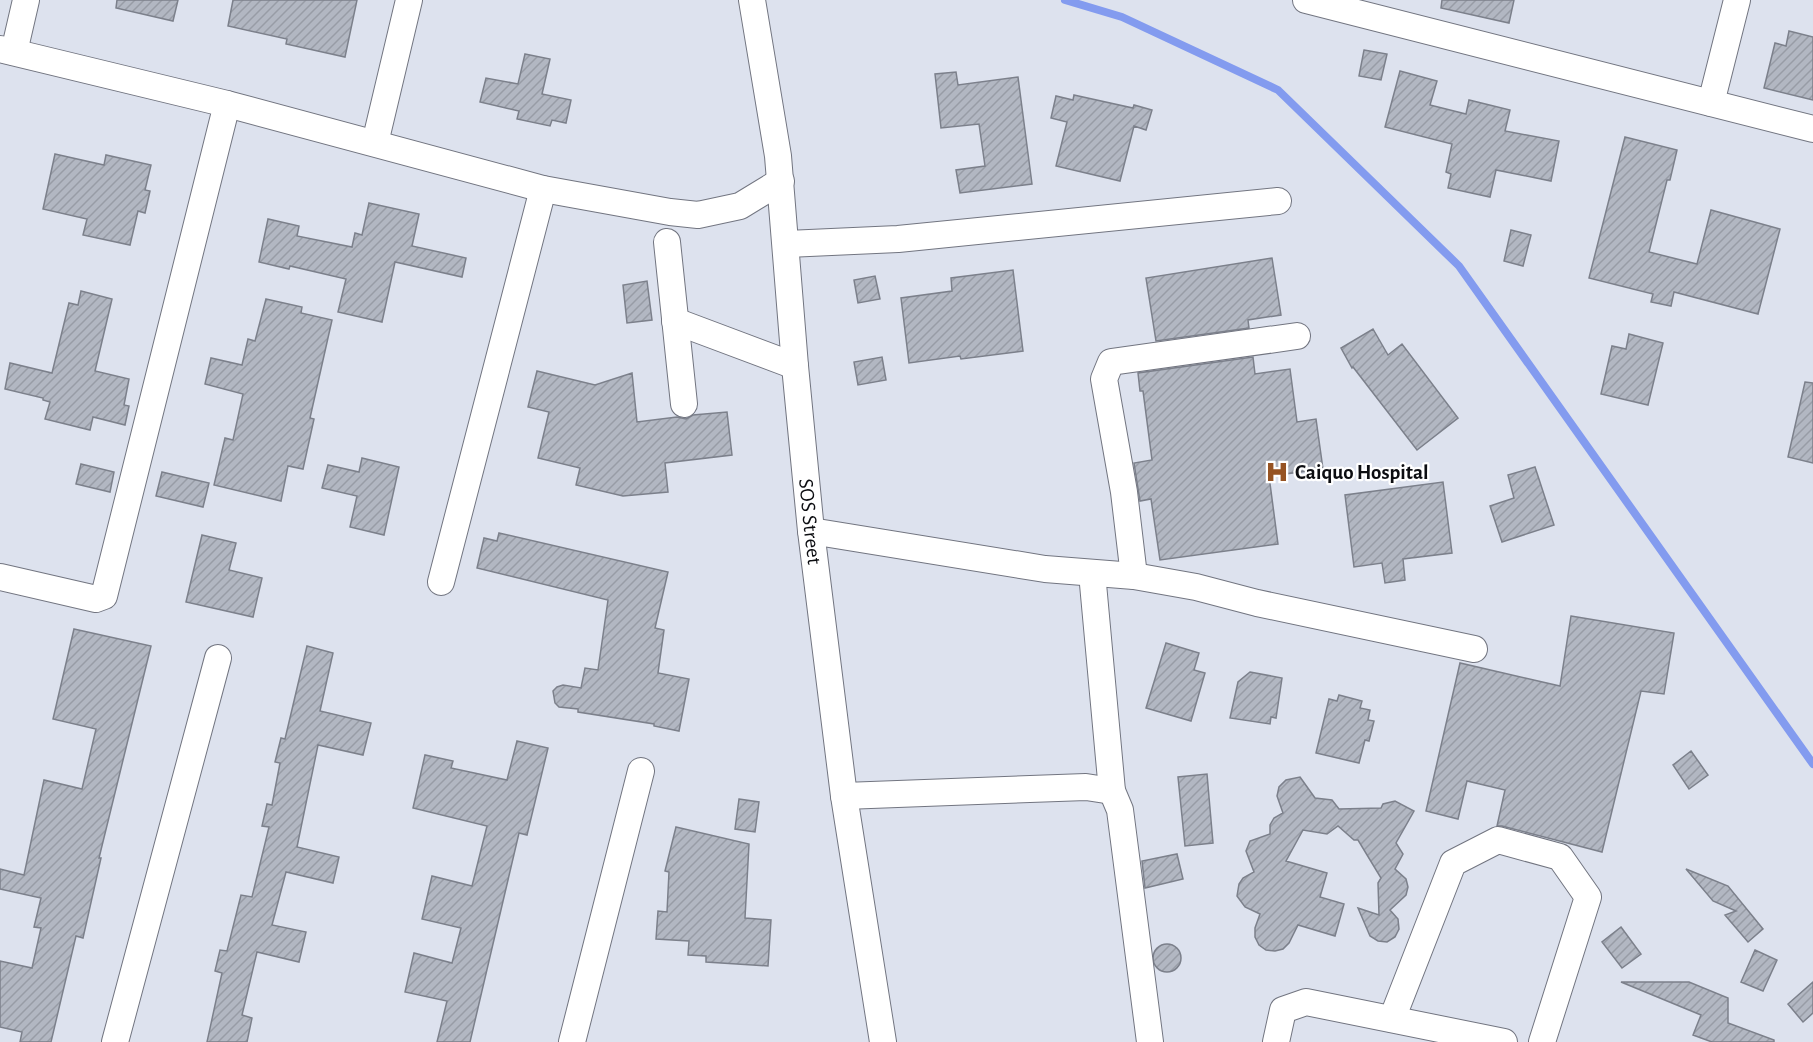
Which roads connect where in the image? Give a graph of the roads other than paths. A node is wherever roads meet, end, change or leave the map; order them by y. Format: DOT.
graph roads {
  1 [pos="26,0"];
  2 [pos="409,0"];
  3 [pos="752,0"];
  4 [pos="1309,0"];
  5 [pos="1737,0"];
  6 [pos="7,51"];
  7 [pos="1711,103"];
  8 [pos="227,104"];
  9 [pos="1813,129"];
  10 [pos="375,143"];
  11 [pos="781,181"];
  12 [pos="543,189"];
  13 [pos="1278,201"];
  14 [pos="667,242"];
  15 [pos="787,244"];
  16 [pos="675,321"];
  17 [pos="1297,336"];
  18 [pos="795,366"];
  19 [pos="684,404"];
  20 [pos="811,531"];
  21 [pos="1092,573"];
  22 [pos="1134,576"];
  23 [pos="0,577"];
  24 [pos="441,582"];
  25 [pos="1474,649"];
  26 [pos="219,658"];
  27 [pos="641,771"];
  28 [pos="1112,790"];
  29 [pos="844,796"];
  30 [pos="1392,1019"];
  31 [pos="115,1042"];
  32 [pos="572,1042"];
  33 [pos="883,1042"];
  34 [pos="1150,1042"];
  35 [pos="1276,1042"];
  36 [pos="1504,1042"];
  37 [pos="1542,1042"];
  1 -- 6 [label="street"];
  2 -- 10 [label="street"];
  3 -- 11 [label="street, SOS Street"];
  4 -- 7 [label="street"];
  5 -- 7 [label="street"];
  6 -- 8 [label="street"];
  7 -- 9 [label="street"];
  8 -- 10 [label="street"];
  8 -- 23 [label="street"];
  10 -- 12 [label="street"];
  11 -- 12 [label="street"];
  11 -- 15 [label="street, SOS Street"];
  12 -- 24 [label="street"];
  13 -- 15 [label="street"];
  14 -- 16 [label="street"];
  15 -- 18 [label="street, SOS Street"];
  16 -- 18 [label="street"];
  16 -- 19 [label="street"];
  17 -- 22 [label="street"];
  18 -- 20 [label="street, SOS Street"];
  20 -- 21 [label="street"];
  20 -- 29 [label="street, SOS Street"];
  21 -- 22 [label="street"];
  21 -- 28 [label="street"];
  22 -- 25 [label="street"];
  26 -- 31 [label="street"];
  27 -- 32 [label="street"];
  28 -- 29 [label="street"];
  28 -- 34 [label="street"];
  29 -- 33 [label="street, SOS Street"];
  30 -- 35 [label="street"];
  30 -- 36 [label="street"];
  30 -- 37 [label="street"];
}
